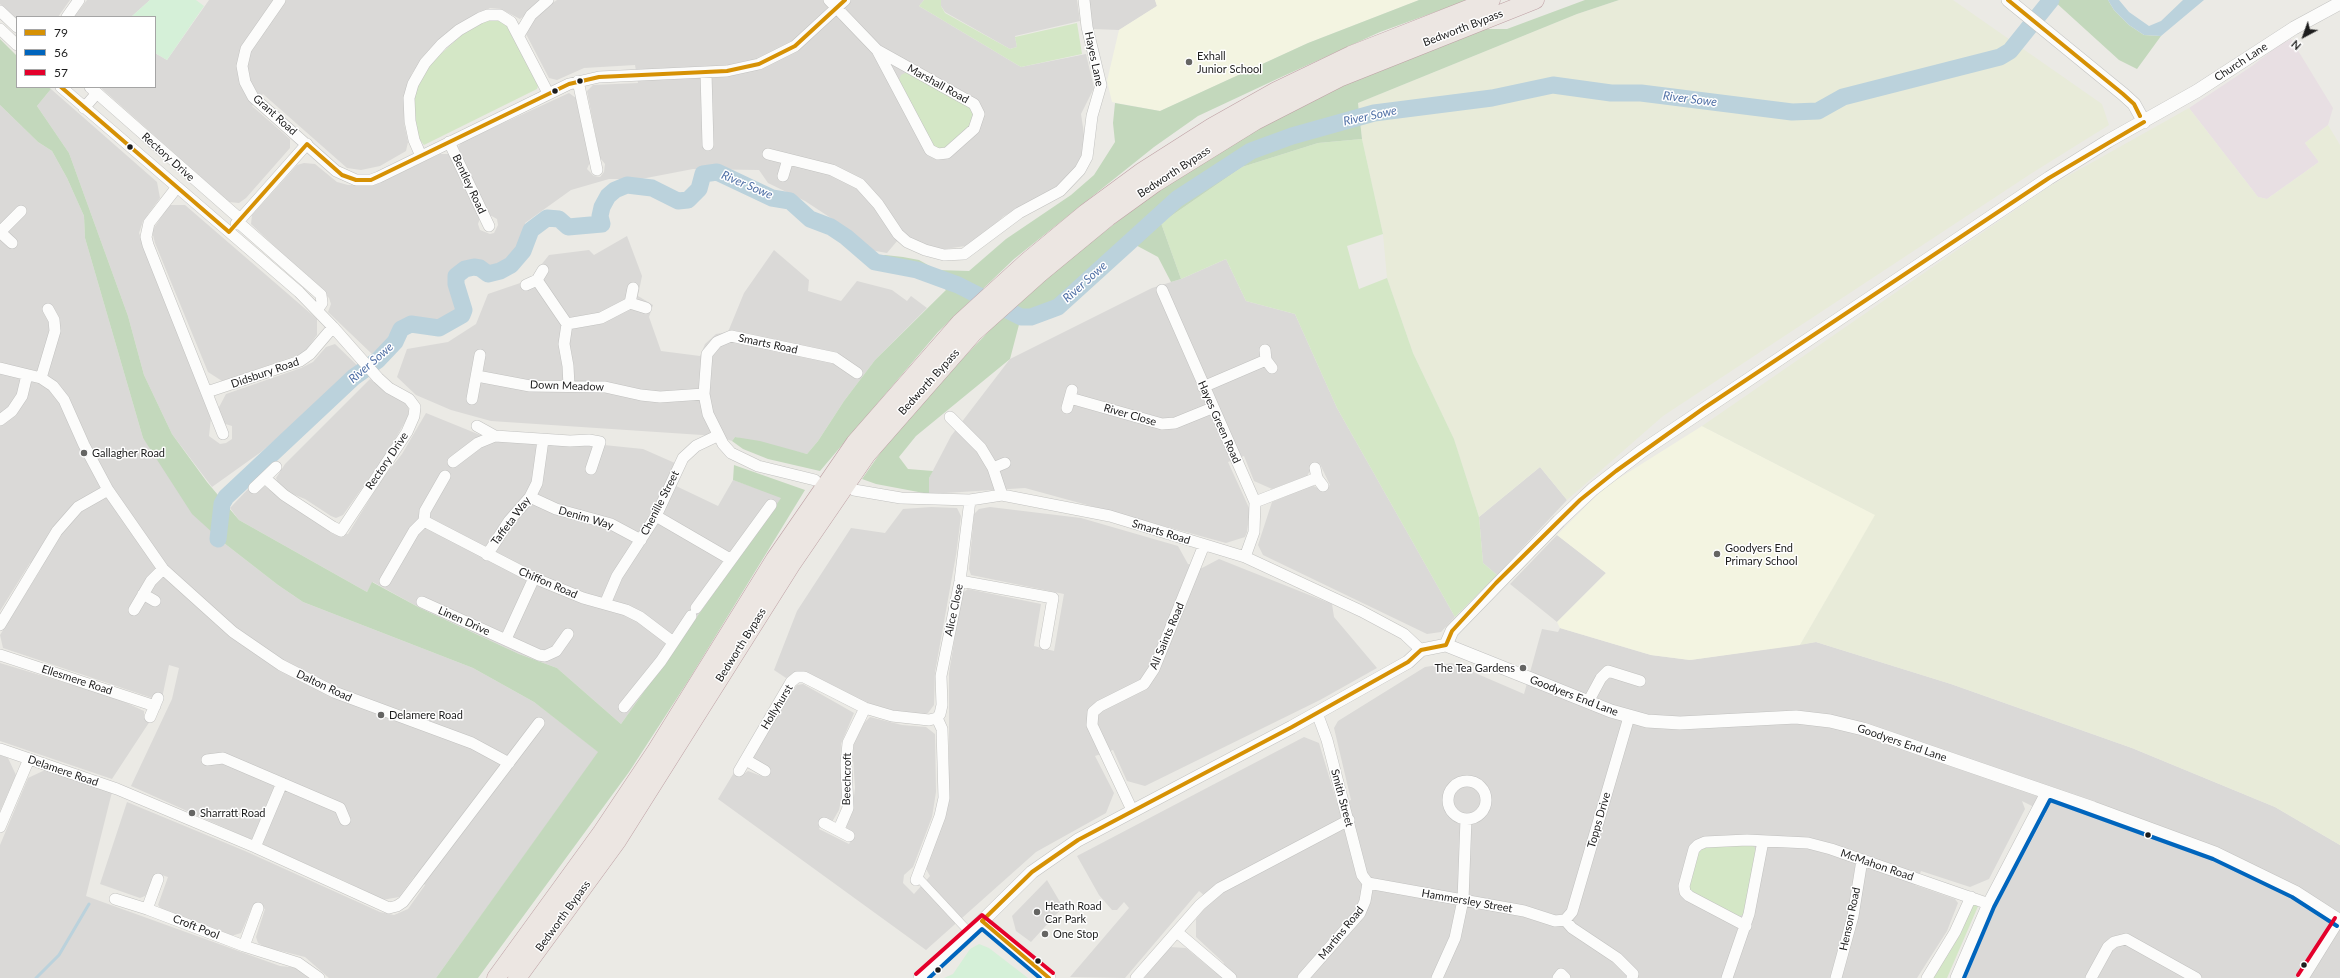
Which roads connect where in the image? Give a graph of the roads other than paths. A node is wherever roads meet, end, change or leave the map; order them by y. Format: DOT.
graph roads {
  1 [pos="79,0"];
  2 [pos="280,0"];
  3 [pos="548,0"];
  4 [pos="845,0"];
  5 [pos="1084,0"];
  6 [pos="1491,0"];
  7 [pos="1535,0"];
  8 [pos="2008,0"];
  9 [pos="2340,3"];
  10 [pos="833,4"];
  11 [pos="0,11"];
  12 [pos="68,16"];
  13 [pos="16,26"];
  14 [pos="0,29"];
  15 [pos="519,35"];
  16 [pos="16,44"];
  17 [pos="877,50"];
  18 [pos="706,73"];
  19 [pos="578,81"];
  20 [pos="62,88"];
  21 [pos="94,90"];
  22 [pos="548,93"];
  23 [pos="84,108"];
  24 [pos="2144,122"];
  25 [pos="449,142"];
  26 [pos="307,144"];
  27 [pos="708,145"];
  28 [pos="768,154"];
  29 [pos="421,156"];
  30 [pos="788,159"];
  31 [pos="597,170"];
  32 [pos="784,176"];
  33 [pos="177,187"];
  34 [pos="21,211"];
  35 [pos="239,221"];
  36 [pos="489,226"];
  37 [pos="0,232"];
  38 [pos="228,232"];
  39 [pos="12,243"];
  40 [pos="1034,267"];
  41 [pos="526,285"];
  42 [pos="633,288"];
  43 [pos="1162,290"];
  44 [pos="630,302"];
  45 [pos="646,308"];
  46 [pos="48,309"];
  47 [pos="317,310"];
  48 [pos="567,324"];
  49 [pos="334,327"];
  50 [pos="480,356"];
  51 [pos="1267,360"];
  52 [pos="0,368"];
  53 [pos="857,373"];
  54 [pos="27,375"];
  55 [pos="477,376"];
  56 [pos="42,378"];
  57 [pos="569,386"];
  58 [pos="1203,387"];
  59 [pos="207,392"];
  60 [pos="704,394"];
  61 [pos="472,399"];
  62 [pos="1070,399"];
  63 [pos="1212,408"];
  64 [pos="950,417"];
  65 [pos="0,420"];
  66 [pos="477,426"];
  67 [pos="223,434"];
  68 [pos="495,436"];
  69 [pos="717,436"];
  70 [pos="543,440"];
  71 [pos="453,462"];
  72 [pos="1005,464"];
  73 [pos="276,467"];
  74 [pos="993,468"];
  75 [pos="591,469"];
  76 [pos="445,476"];
  77 [pos="1318,477"];
  78 [pos="265,478"];
  79 [pos="815,480"];
  80 [pos="254,488"];
  81 [pos="108,490"];
  82 [pos="854,490"];
  83 [pos="1002,495"];
  84 [pos="530,498"];
  85 [pos="970,500"];
  86 [pos="1255,502"];
  87 [pos="771,505"];
  88 [pos="656,516"];
  89 [pos="424,521"];
  90 [pos="641,540"];
  91 [pos="1204,545"];
  92 [pos="487,555"];
  93 [pos="1245,557"];
  94 [pos="730,559"];
  95 [pos="163,569"];
  96 [pos="534,578"];
  97 [pos="385,581"];
  98 [pos="960,581"];
  99 [pos="143,594"];
  100 [pos="156,601"];
  101 [pos="422,602"];
  102 [pos="605,604"];
  103 [pos="134,610"];
  104 [pos="0,625"];
  105 [pos="568,634"];
  106 [pos="506,639"];
  107 [pos="673,642"];
  108 [pos="1045,644"];
  109 [pos="1446,645"];
  110 [pos="1421,650"];
  111 [pos="0,655"];
  112 [pos="1640,681"];
  113 [pos="1588,702"];
  114 [pos="624,707"];
  115 [pos="865,708"];
  116 [pos="1317,713"];
  117 [pos="1629,717"];
  118 [pos="150,718"];
  119 [pos="937,718"];
  120 [pos="539,723"];
  121 [pos="0,749"];
  122 [pos="662,756"];
  123 [pos="29,759"];
  124 [pos="207,760"];
  125 [pos="746,760"];
  126 [pos="509,764"];
  127 [pos="739,771"];
  128 [pos="765,771"];
  129 [pos="282,784"];
  130 [pos="2046,793"];
  131 [pos="1132,810"];
  132 [pos="1466,819"];
  133 [pos="345,820"];
  134 [pos="1349,820"];
  135 [pos="824,823"];
  136 [pos="0,826"];
  137 [pos="839,830"];
  138 [pos="850,836"];
  139 [pos="1763,841"];
  140 [pos="255,847"];
  141 [pos="1862,860"];
  142 [pos="916,878"];
  143 [pos="158,880"];
  144 [pos="1368,883"];
  145 [pos="1971,897"];
  146 [pos="115,899"];
  147 [pos="1463,900"];
  148 [pos="1989,904"];
  149 [pos="258,908"];
  150 [pos="147,909"];
  151 [pos="1565,920"];
  152 [pos="2340,920"];
  153 [pos="982,921"];
  154 [pos="1746,926"];
  155 [pos="1177,932"];
  156 [pos="970,933"];
  157 [pos="244,946"];
  158 [pos="319,978"];
  159 [pos="496,978"];
  160 [pos="517,978"];
  161 [pos="920,978"];
  162 [pos="1049,978"];
  163 [pos="1136,978"];
  164 [pos="1231,978"];
  165 [pos="1303,978"];
  166 [pos="1437,978"];
  167 [pos="1558,978"];
  168 [pos="1565,978"];
  169 [pos="1632,978"];
  170 [pos="1727,978"];
  171 [pos="1836,978"];
  172 [pos="1927,978"];
  173 [pos="1957,978"];
  174 [pos="2091,978"];
  175 [pos="2196,978"];
  176 [pos="2303,978"];
  1 -- 12 [label="street"];
  2 -- 26 [label="street, Grant Road"];
  3 -- 15 [label="street"];
  4 -- 10 [label="street, Grant Road"];
  5 -- 30 [label="street, Hayes Lane"];
  6 -- 40 [label="highway, Bedworth Bypass"];
  7 -- 40 [label="highway, Bedworth Bypass"];
  8 -- 24 [label="street"];
  9 -- 24 [label="street, Church Lane"];
  10 -- 17 [label="street, Marshall Road"];
  10 -- 18 [label="street, Grant Road"];
  11 -- 13 [label="street"];
  14 -- 16 [label="street"];
  15 -- 22 [label="street"];
  15 -- 29 [label="street"];
  17 -- 17 [label="street, Marshall Road"];
  18 -- 19 [label="street, Grant Road"];
  18 -- 27 [label="street"];
  19 -- 22 [label="street, Grant Road"];
  19 -- 31 [label="street"];
  20 -- 23 [label="street, Rectory Drive"];
  21 -- 23 [label="street, Rectory Drive"];
  21 -- 35 [label="street, Rectory Drive"];
  22 -- 25 [label="street, Grant Road"];
  23 -- 33 [label="street, Rectory Drive"];
  24 -- 109 [label="street, Church Lane"];
  25 -- 29 [label="street, Grant Road"];
  25 -- 36 [label="street, Bentley Road"];
  26 -- 29 [label="street, Grant Road"];
  26 -- 35 [label="street"];
  28 -- 30 [label="street, Hayes Lane"];
  30 -- 32 [label="street"];
  33 -- 38 [label="street, Rectory Drive"];
  33 -- 59 [label="street"];
  34 -- 37 [label="street"];
  35 -- 38 [label="street"];
  35 -- 47 [label="street, Rectory Drive"];
  37 -- 39 [label="street"];
  38 -- 47 [label="street, Rectory Drive"];
  40 -- 122 [label="highway, Bedworth Bypass"];
  41 -- 48 [label="street"];
  42 -- 44 [label="street"];
  43 -- 58 [label="street, Hayes Green Road"];
  44 -- 45 [label="street"];
  44 -- 48 [label="street"];
  46 -- 56 [label="street"];
  47 -- 49 [label="street, Rectory Drive"];
  48 -- 57 [label="street"];
  49 -- 59 [label="street, Didsbury Road"];
  49 -- 78 [label="street, Rectory Drive"];
  50 -- 55 [label="street"];
  51 -- 58 [label="street"];
  52 -- 54 [label="street, Dalton Road"];
  53 -- 60 [label="street, Smarts Road"];
  54 -- 56 [label="street, Dalton Road"];
  54 -- 65 [label="street"];
  55 -- 57 [label="street, Down Meadow"];
  55 -- 61 [label="street"];
  56 -- 81 [label="street, Dalton Road"];
  57 -- 60 [label="street, Down Meadow"];
  58 -- 63 [label="street, Hayes Green Road"];
  59 -- 67 [label="street"];
  60 -- 69 [label="street, Smarts Road"];
  62 -- 63 [label="street, River Close"];
  63 -- 86 [label="street, Hayes Green Road"];
  64 -- 74 [label="street"];
  66 -- 68 [label="street"];
  68 -- 70 [label="street"];
  68 -- 71 [label="street"];
  69 -- 79 [label="street, Smarts Road"];
  69 -- 88 [label="street, Chenille Street"];
  70 -- 75 [label="street"];
  70 -- 84 [label="street, Taffeta Way"];
  72 -- 74 [label="street"];
  73 -- 78 [label="street"];
  74 -- 83 [label="street"];
  76 -- 89 [label="street"];
  77 -- 86 [label="street"];
  78 -- 80 [label="street"];
  81 -- 95 [label="street, Dalton Road"];
  81 -- 104 [label="street"];
  82 -- 85 [label="street, Smarts Road"];
  83 -- 85 [label="street, Smarts Road"];
  83 -- 91 [label="street, Smarts Road"];
  84 -- 90 [label="street, Denim Way"];
  84 -- 92 [label="street, Taffeta Way"];
  85 -- 98 [label="street, Alice Close"];
  86 -- 93 [label="street, Hayes Green Road"];
  87 -- 94 [label="street"];
  88 -- 90 [label="street, Chenille Street"];
  88 -- 94 [label="street"];
  89 -- 92 [label="street, Chiffon Road"];
  89 -- 97 [label="street"];
  90 -- 102 [label="street, Chenille Street"];
  91 -- 93 [label="street, Smarts Road"];
  91 -- 131 [label="street, All Saints Road"];
  92 -- 96 [label="street, Chiffon Road"];
  93 -- 110 [label="street, Smarts Road"];
  94 -- 107 [label="street"];
  95 -- 99 [label="street"];
  95 -- 126 [label="street, Dalton Road"];
  96 -- 102 [label="street, Chiffon Road"];
  96 -- 106 [label="street"];
  98 -- 108 [label="street"];
  98 -- 119 [label="street, Alice Close"];
  99 -- 100 [label="street"];
  99 -- 103 [label="street"];
  101 -- 106 [label="street, Linen Drive"];
  102 -- 107 [label="street, Chiffon Road"];
  105 -- 106 [label="street, Linen Drive"];
  107 -- 114 [label="street"];
  109 -- 110 [label="street"];
  109 -- 113 [label="street, Goodyers End Lane"];
  110 -- 116 [label="street"];
  111 -- 118 [label="street, Ellesmere Road"];
  112 -- 113 [label="street"];
  113 -- 117 [label="street, Goodyers End Lane"];
  115 -- 119 [label="street"];
  115 -- 125 [label="street, Hollyhurst"];
  115 -- 137 [label="street, Beechcroft"];
  116 -- 131 [label="street"];
  116 -- 134 [label="street, Smith Street"];
  117 -- 130 [label="street, Goodyers End Lane"];
  117 -- 151 [label="street, Topps Drive"];
  119 -- 142 [label="street, Alice Close"];
  120 -- 126 [label="street, Delamere Road"];
  121 -- 123 [label="street, Delamere Road"];
  122 -- 159 [label="highway, Bedworth Bypass"];
  122 -- 160 [label="highway, Bedworth Bypass"];
  123 -- 136 [label="street"];
  123 -- 140 [label="street, Delamere Road"];
  124 -- 129 [label="street"];
  125 -- 127 [label="street, Hollyhurst"];
  125 -- 128 [label="street"];
  126 -- 140 [label="street, Delamere Road"];
  129 -- 133 [label="street"];
  129 -- 140 [label="street"];
  130 -- 148 [label="street"];
  130 -- 152 [label="street, Goodyers End Lane"];
  131 -- 153 [label="street"];
  132 -- 147 [label="street"];
  134 -- 144 [label="street, Smith Street"];
  134 -- 155 [label="street"];
  135 -- 137 [label="street"];
  137 -- 138 [label="street"];
  139 -- 141 [label="street, McMahon Road"];
  139 -- 154 [label="street"];
  139 -- 154 [label="street, McMahon Road"];
  141 -- 145 [label="street, McMahon Road"];
  141 -- 171 [label="street, Henson Road"];
  142 -- 156 [label="street, Alice Close"];
  143 -- 150 [label="street"];
  144 -- 147 [label="street, Hammersley Street"];
  144 -- 165 [label="street, Martins Road"];
  145 -- 148 [label="street, McMahon Road"];
  145 -- 172 [label="street"];
  146 -- 150 [label="street, Croft Pool"];
  147 -- 151 [label="street, Hammersley Street"];
  147 -- 166 [label="street"];
  148 -- 173 [label="street"];
  149 -- 157 [label="street"];
  150 -- 157 [label="street, Croft Pool"];
  151 -- 169 [label="street"];
  152 -- 176 [label="street"];
  153 -- 156 [label="street"];
  153 -- 162 [label="street"];
  154 -- 170 [label="street"];
  155 -- 163 [label="street"];
  155 -- 164 [label="street"];
  156 -- 161 [label="street"];
  157 -- 158 [label="street, Croft Pool"];
  167 -- 168 [label="street"];
  174 -- 175 [label="street"];
}
